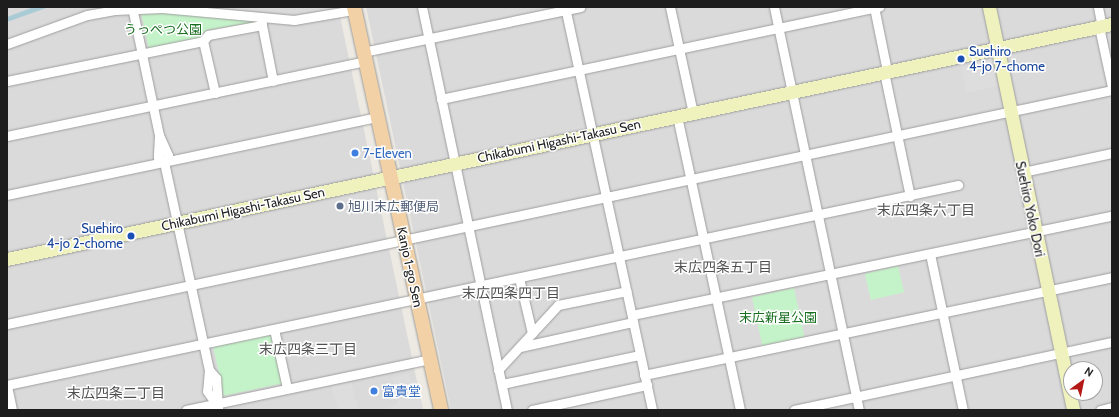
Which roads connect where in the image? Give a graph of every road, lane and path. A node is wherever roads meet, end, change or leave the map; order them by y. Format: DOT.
graph roads {
  1 [pos="422,7"];
  2 [pos="580,7"];
  3 [pos="670,7"];
  4 [pos="774,7"];
  5 [pos="876,7"];
  6 [pos="989,7"];
  7 [pos="1098,7"];
  8 [pos="132,8"];
  9 [pos="354,8"];
  10 [pos="566,8"];
  11 [pos="261,21"];
  12 [pos="1104,26"];
  13 [pos="779,29"];
  14 [pos="429,39"];
  15 [pos="203,41"];
  16 [pos="7,44"];
  17 [pos="997,49"];
  18 [pos="680,50"];
  19 [pos="142,53"];
  20 [pos="364,57"];
  21 [pos="580,70"];
  22 [pos="886,71"];
  23 [pos="7,81"];
  24 [pos="273,81"];
  25 [pos="1112,88"];
  26 [pos="792,92"];
  27 [pos="215,93"];
  28 [pos="441,99"];
  29 [pos="152,106"];
  30 [pos="693,114"];
  31 [pos="1010,114"];
  32 [pos="677,116"];
  33 [pos="377,117"];
  34 [pos="594,134"];
  35 [pos="7,136"];
  36 [pos="898,137"];
  37 [pos="1112,153"];
  38 [pos="806,156"];
  39 [pos="164,162"];
  40 [pos="455,164"];
  41 [pos="1023,172"];
  42 [pos="390,177"];
  43 [pos="691,180"];
  44 [pos="958,185"];
  45 [pos="7,196"];
  46 [pos="607,196"];
  47 [pos="910,196"];
  48 [pos="818,215"];
  49 [pos="1112,216"];
  50 [pos="178,222"];
  51 [pos="468,227"];
  52 [pos="1035,232"];
  53 [pos="704,238"];
  54 [pos="405,240"];
  55 [pos="930,254"];
  56 [pos="619,256"];
  57 [pos="7,258"];
  58 [pos="830,274"];
  59 [pos="1112,277"];
  60 [pos="519,278"];
  61 [pos="191,286"];
  62 [pos="481,286"];
  63 [pos="1048,290"];
  64 [pos="627,291"];
  65 [pos="417,297"];
  66 [pos="716,298"];
  67 [pos="942,313"];
  68 [pos="632,319"];
  69 [pos="7,324"];
  70 [pos="274,329"];
  71 [pos="532,333"];
  72 [pos="843,334"];
  73 [pos="1112,342"];
  74 [pos="203,344"];
  75 [pos="520,346"];
  76 [pos="640,354"];
  77 [pos="1061,354"];
  78 [pos="729,357"];
  79 [pos="430,359"];
  80 [pos="498,370"];
  81 [pos="644,375"];
  82 [pos="955,375"];
  83 [pos="502,384"];
  84 [pos="647,385"];
  85 [pos="7,386"];
  86 [pos="288,388"];
  87 [pos="856,398"];
  88 [pos="217,407"];
  89 [pos="1112,407"];
  90 [pos="12,410"];
  91 [pos="186,410"];
  92 [pos="441,410"];
  93 [pos="506,410"];
  94 [pos="532,410"];
  95 [pos="652,410"];
  96 [pos="740,410"];
  97 [pos="794,410"];
  98 [pos="859,410"];
  99 [pos="963,410"];
  100 [pos="1073,410"];
  101 [pos="1100,410"];
  1 -- 14 [label="street"];
  2 -- 10 [label="street"];
  3 -- 18 [label="street"];
  4 -- 13 [label="street"];
  5 -- 13 [label="street"];
  5 -- 22 [label="street"];
  6 -- 17 [label="street, Suehiro Yoko Dori"];
  7 -- 12 [label="street"];
  8 -- 11 [label="street"];
  8 -- 16 [label="street"];
  8 -- 19 [label="street"];
  9 -- 11 [label="street"];
  9 -- 20 [label="main road, Kanjo 1-go Sen"];
  10 -- 14 [label="street"];
  10 -- 21 [label="street"];
  11 -- 15 [label="street"];
  11 -- 24 [label="street"];
  12 -- 17 [label="street, Chikabumi Higashi-Takasu Sen"];
  12 -- 25 [label="street"];
  13 -- 18 [label="street"];
  13 -- 26 [label="street"];
  14 -- 20 [label="street"];
  14 -- 28 [label="street"];
  15 -- 19 [label="street"];
  15 -- 27 [label="street"];
  17 -- 22 [label="street, Chikabumi Higashi-Takasu Sen"];
  17 -- 31 [label="street, Suehiro Yoko Dori"];
  18 -- 21 [label="street"];
  18 -- 30 [label="street"];
  19 -- 23 [label="street"];
  19 -- 29 [label="street"];
  20 -- 24 [label="street"];
  20 -- 33 [label="main road, Kanjo 1-go Sen"];
  21 -- 28 [label="street"];
  21 -- 34 [label="street"];
  22 -- 26 [label="street, Chikabumi Higashi-Takasu Sen"];
  22 -- 36 [label="street"];
  24 -- 27 [label="street"];
  25 -- 31 [label="street"];
  26 -- 30 [label="street, Chikabumi Higashi-Takasu Sen"];
  26 -- 38 [label="street"];
  27 -- 29 [label="street"];
  28 -- 40 [label="street"];
  29 -- 35 [label="street"];
  29 -- 39 [label="street"];
  30 -- 32 [label="street, Chikabumi Higashi-Takasu Sen"];
  31 -- 36 [label="street"];
  31 -- 41 [label="street, Suehiro Yoko Dori"];
  32 -- 34 [label="street, Chikabumi Higashi-Takasu Sen"];
  32 -- 43 [label="street"];
  33 -- 39 [label="street"];
  33 -- 42 [label="main road, Kanjo 1-go Sen"];
  34 -- 40 [label="street, Chikabumi Higashi-Takasu Sen"];
  34 -- 46 [label="street"];
  36 -- 38 [label="street"];
  36 -- 47 [label="street"];
  37 -- 41 [label="street"];
  38 -- 43 [label="street"];
  38 -- 48 [label="street"];
  39 -- 45 [label="street"];
  39 -- 50 [label="street"];
  40 -- 42 [label="street, Chikabumi Higashi-Takasu Sen"];
  40 -- 51 [label="street"];
  41 -- 52 [label="street, Suehiro Yoko Dori"];
  42 -- 50 [label="street, Chikabumi Higashi-Takasu Sen"];
  42 -- 54 [label="main road, Kanjo 1-go Sen"];
  43 -- 46 [label="street"];
  43 -- 53 [label="street"];
  44 -- 47 [label="street"];
  46 -- 51 [label="street"];
  46 -- 56 [label="street"];
  47 -- 48 [label="street"];
  48 -- 53 [label="street"];
  48 -- 58 [label="street"];
  49 -- 52 [label="street"];
  50 -- 57 [label="street, Chikabumi Higashi-Takasu Sen"];
  50 -- 61 [label="street"];
  51 -- 54 [label="street"];
  51 -- 62 [label="street"];
  52 -- 55 [label="street"];
  52 -- 63 [label="street, Suehiro Yoko Dori"];
  53 -- 56 [label="street"];
  53 -- 66 [label="street"];
  54 -- 61 [label="street"];
  54 -- 65 [label="main road, Kanjo 1-go Sen"];
  55 -- 58 [label="street"];
  55 -- 67 [label="street"];
  56 -- 60 [label="street"];
  56 -- 64 [label="street"];
  58 -- 66 [label="street"];
  58 -- 72 [label="street"];
  59 -- 63 [label="street"];
  60 -- 62 [label="street"];
  60 -- 71 [label="street"];
  61 -- 69 [label="street"];
  61 -- 74 [label="street"];
  62 -- 65 [label="street"];
  62 -- 80 [label="street"];
  63 -- 67 [label="street"];
  63 -- 77 [label="street, Suehiro Yoko Dori"];
  64 -- 68 [label="street"];
  64 -- 71 [label="street"];
  65 -- 70 [label="street"];
  65 -- 79 [label="main road, Kanjo 1-go Sen"];
  66 -- 68 [label="street"];
  66 -- 78 [label="street"];
  67 -- 72 [label="street"];
  67 -- 82 [label="street"];
  68 -- 75 [label="street"];
  68 -- 76 [label="street"];
  70 -- 74 [label="street"];
  70 -- 86 [label="street"];
  71 -- 75 [label="street"];
  72 -- 78 [label="street"];
  72 -- 87 [label="street"];
  73 -- 77 [label="street"];
  74 -- 85 [label="street"];
  74 -- 88 [label="street"];
  75 -- 80 [label="street"];
  76 -- 81 [label="street"];
  76 -- 83 [label="street"];
  77 -- 82 [label="street"];
  77 -- 100 [label="street, Suehiro Yoko Dori"];
  78 -- 81 [label="street"];
  78 -- 96 [label="street"];
  79 -- 86 [label="street"];
  79 -- 92 [label="main road, Kanjo 1-go Sen"];
  80 -- 83 [label="street"];
  81 -- 84 [label="street"];
  82 -- 87 [label="street"];
  82 -- 99 [label="street"];
  83 -- 93 [label="street"];
  84 -- 94 [label="street"];
  84 -- 95 [label="street"];
  85 -- 90 [label="street"];
  86 -- 88 [label="street"];
  87 -- 97 [label="street"];
  87 -- 98 [label="street"];
  88 -- 91 [label="street"];
  89 -- 101 [label="street"];
}
